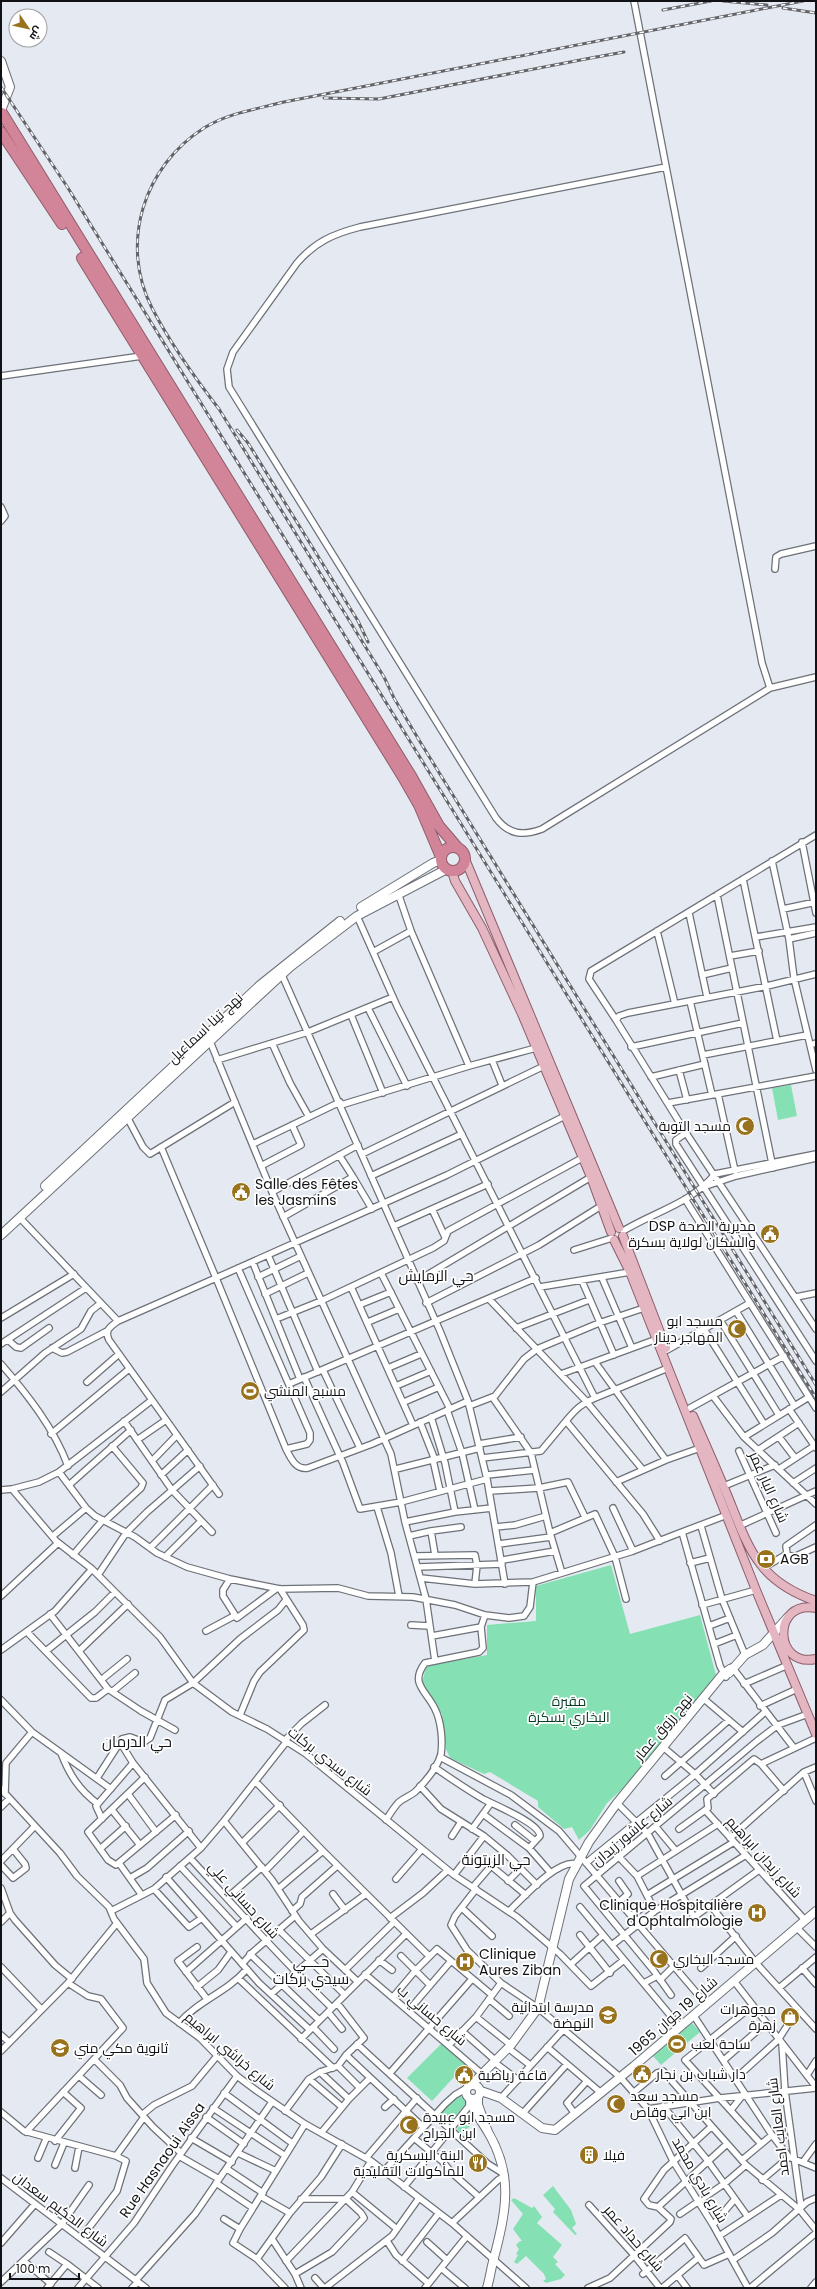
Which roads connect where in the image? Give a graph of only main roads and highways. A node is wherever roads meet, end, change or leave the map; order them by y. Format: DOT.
graph roads {
  1 [pos="1,61"];
  2 [pos="2,111"];
  3 [pos="1,132"];
  4 [pos="457,847"];
  5 [pos="441,859"];
  6 [pos="465,859"];
  7 [pos="450,870"];
  8 [pos="209,1038"];
  9 [pos="126,1115"];
  10 [pos="1,1228"];
  11 [pos="622,1232"];
  12 [pos="1,1235"];
  13 [pos="612,1237"];
  14 [pos="815,1605"];
  15 [pos="788,1616"];
  16 [pos="774,1634"];
  17 [pos="763,1645"];
  18 [pos="783,1645"];
  19 [pos="816,1659"];
  20 [pos="816,1734"];
  21 [pos="619,1804"];
  22 [pos="582,1860"];
  23 [pos="816,1911"];
  24 [pos="482,2074"];
  25 [pos="469,2087"];
  26 [pos="476,2095"];
  27 [pos="486,2288"];
  1 -- 2 [label="main road"];
  2 -- 4 [label="highway"];
  3 -- 5 [label="highway"];
  4 -- 5 [label="highway"];
  4 -- 6 [label="highway"];
  5 -- 7 [label="highway"];
  5 -- 8 [label="main road, نهج تينا اسماعيل"];
  6 -- 7 [label="highway"];
  6 -- 11 [label="main road"];
  7 -- 8 [label="main road, نهج تينا اسماعيل"];
  7 -- 13 [label="main road"];
  8 -- 9 [label="main road, نهج تينا اسماعيل"];
  9 -- 10 [label="main road, نهج تينا اسماعيل"];
  9 -- 12 [label="main road, نهج تينا اسماعيل"];
  11 -- 13 [label="main road"];
  11 -- 13 [label="main road"];
  11 -- 14 [label="main road"];
  13 -- 16 [label="main road"];
  14 -- 15 [label="main road"];
  15 -- 16 [label="main road"];
  15 -- 18 [label="main road"];
  16 -- 17 [label="main road"];
  16 -- 18 [label="main road"];
  17 -- 18 [label="main road"];
  17 -- 21 [label="main road, نهج رزوق عمار"];
  18 -- 19 [label="main road"];
  18 -- 20 [label="main road"];
  21 -- 22 [label="main road"];
  21 -- 22 [label="main road"];
  22 -- 24 [label="main road"];
  23 -- 26 [label="main road, شارع 19 جوان 1965"];
  24 -- 25 [label="main road"];
  24 -- 26 [label="main road"];
  25 -- 26 [label="main road"];
  25 -- 26 [label="main road"];
  26 -- 27 [label="main road"];
}
